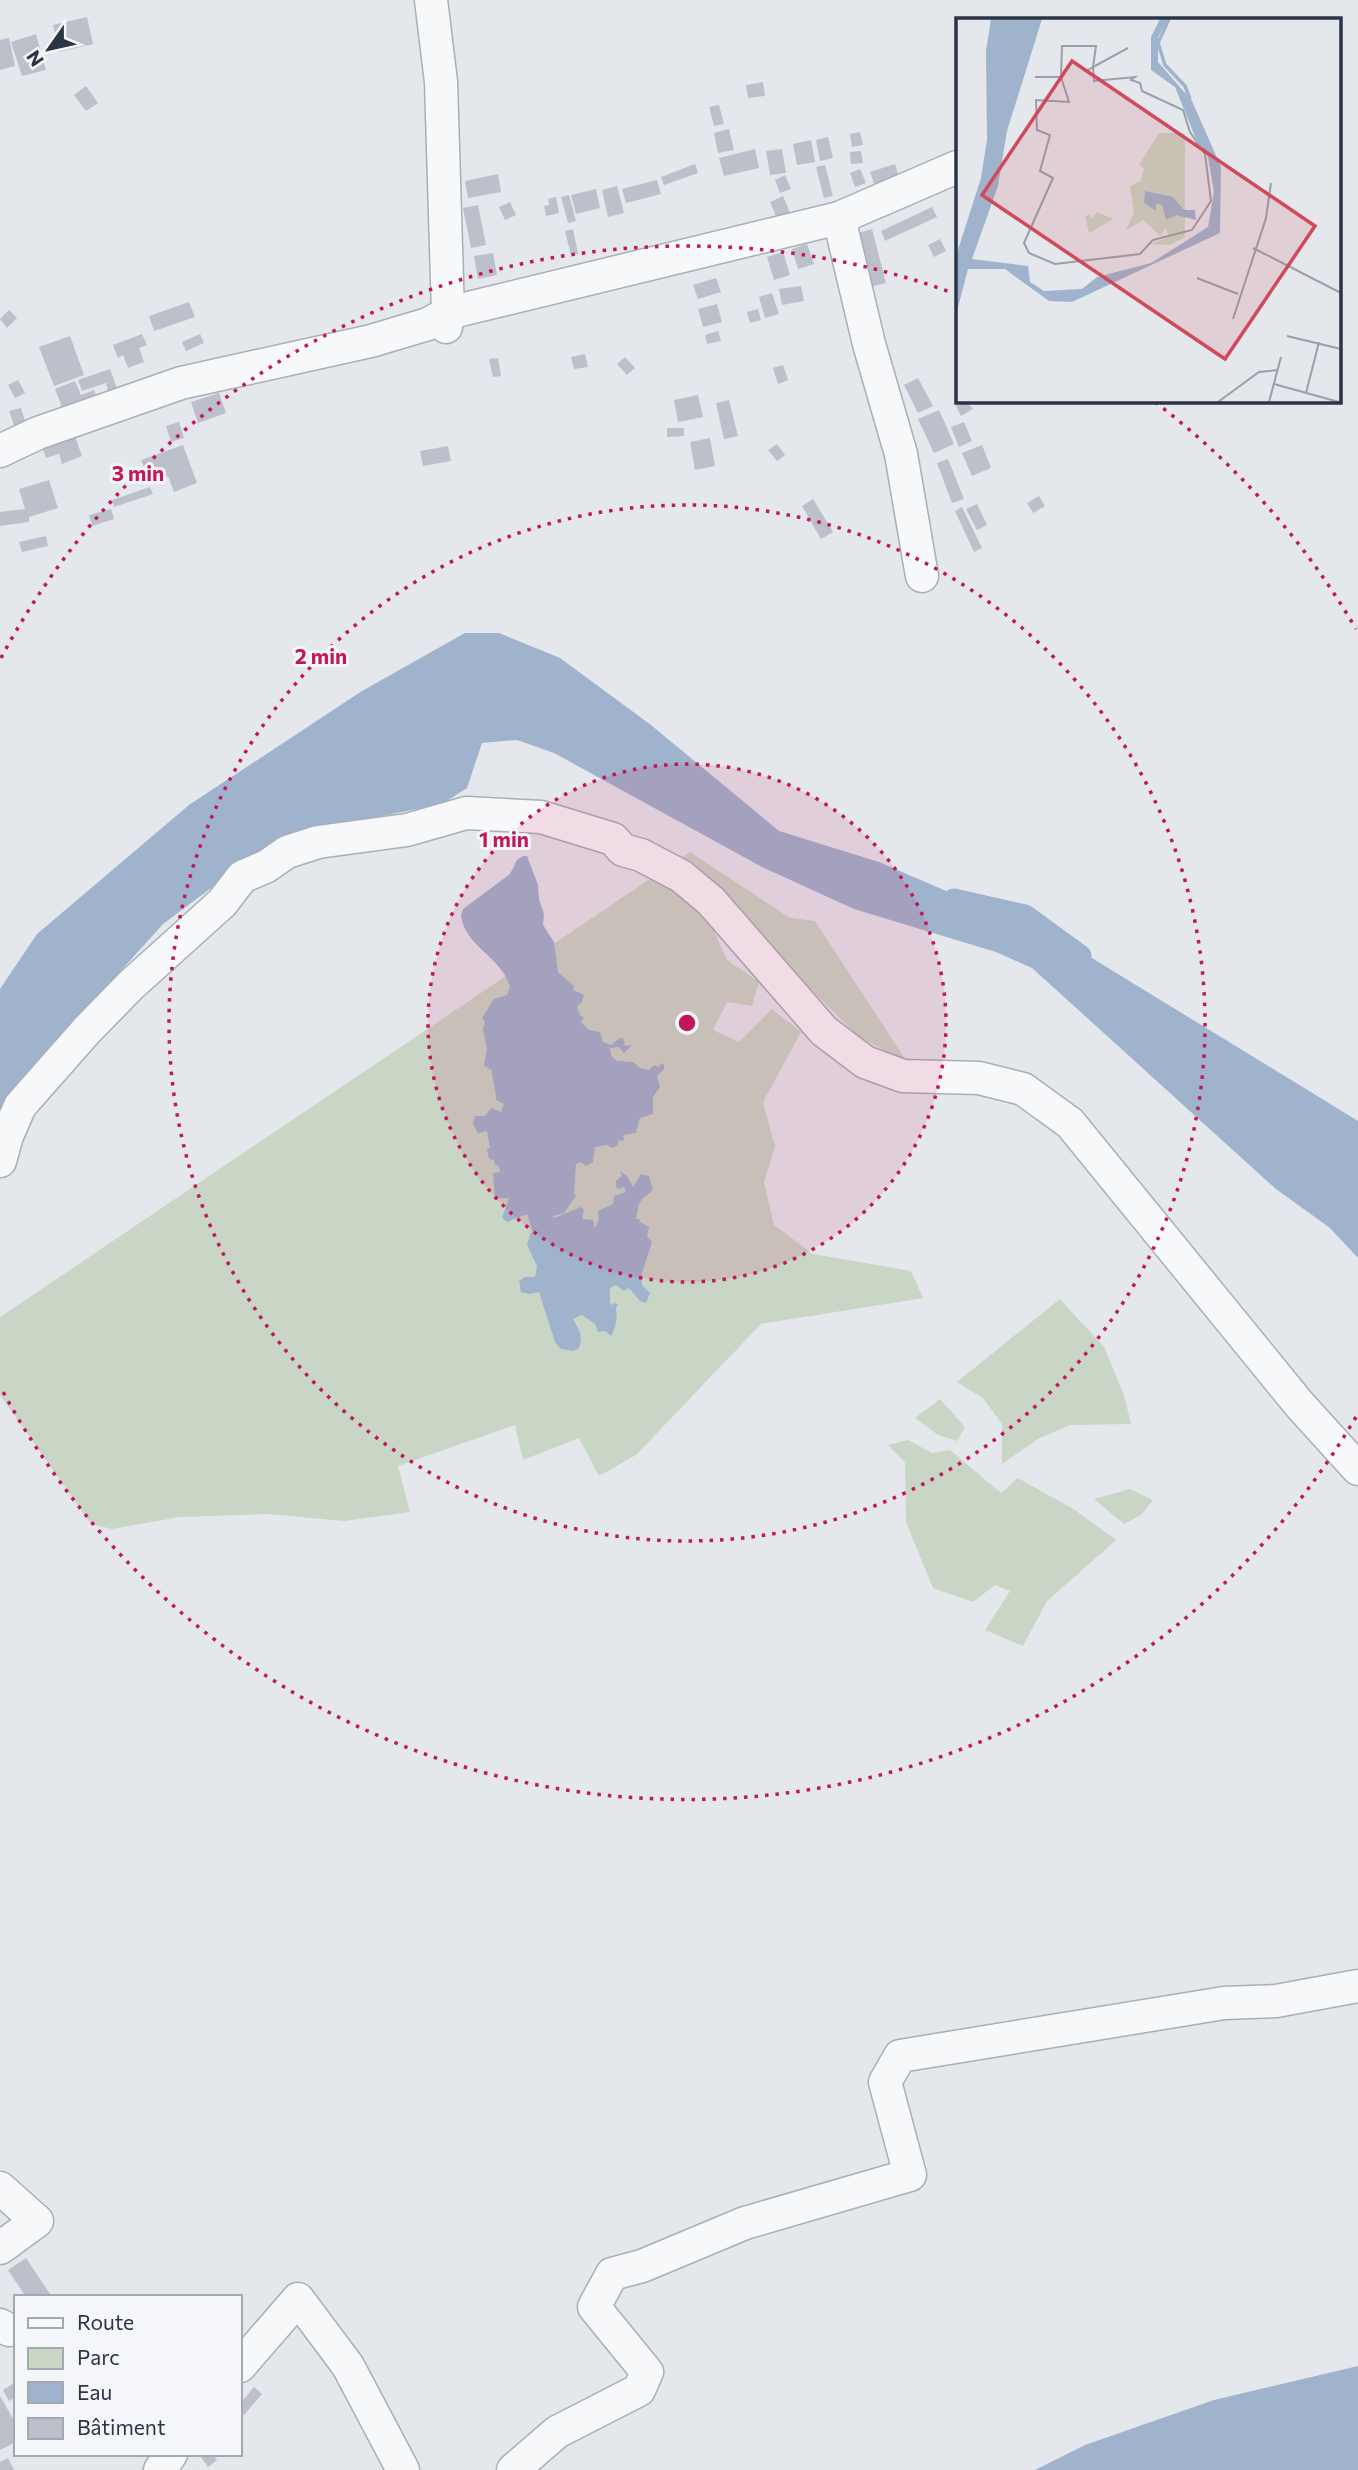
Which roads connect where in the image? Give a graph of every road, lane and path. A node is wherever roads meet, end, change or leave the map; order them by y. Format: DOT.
graph roads {
  1 [pos="431,0"];
  2 [pos="956,167"];
  3 [pos="839,218"];
  4 [pos="447,320"];
  5 [pos="0,451"];
  6 [pos="922,576"];
  7 [pos="0,1161"];
  8 [pos="1358,1469"];
  9 [pos="1358,1986"];
  10 [pos="0,2188"];
  11 [pos="0,2248"];
  12 [pos="242,2364"];
  13 [pos="403,2470"];
  14 [pos="513,2470"];
  1 -- 4 [label="street"];
  2 -- 3 [label="street"];
  3 -- 4 [label="street"];
  3 -- 6 [label="street"];
  4 -- 5 [label="street"];
  7 -- 8 [label="street"];
  9 -- 14 [label="street"];
  10 -- 11 [label="street"];
  12 -- 13 [label="street"];
}
